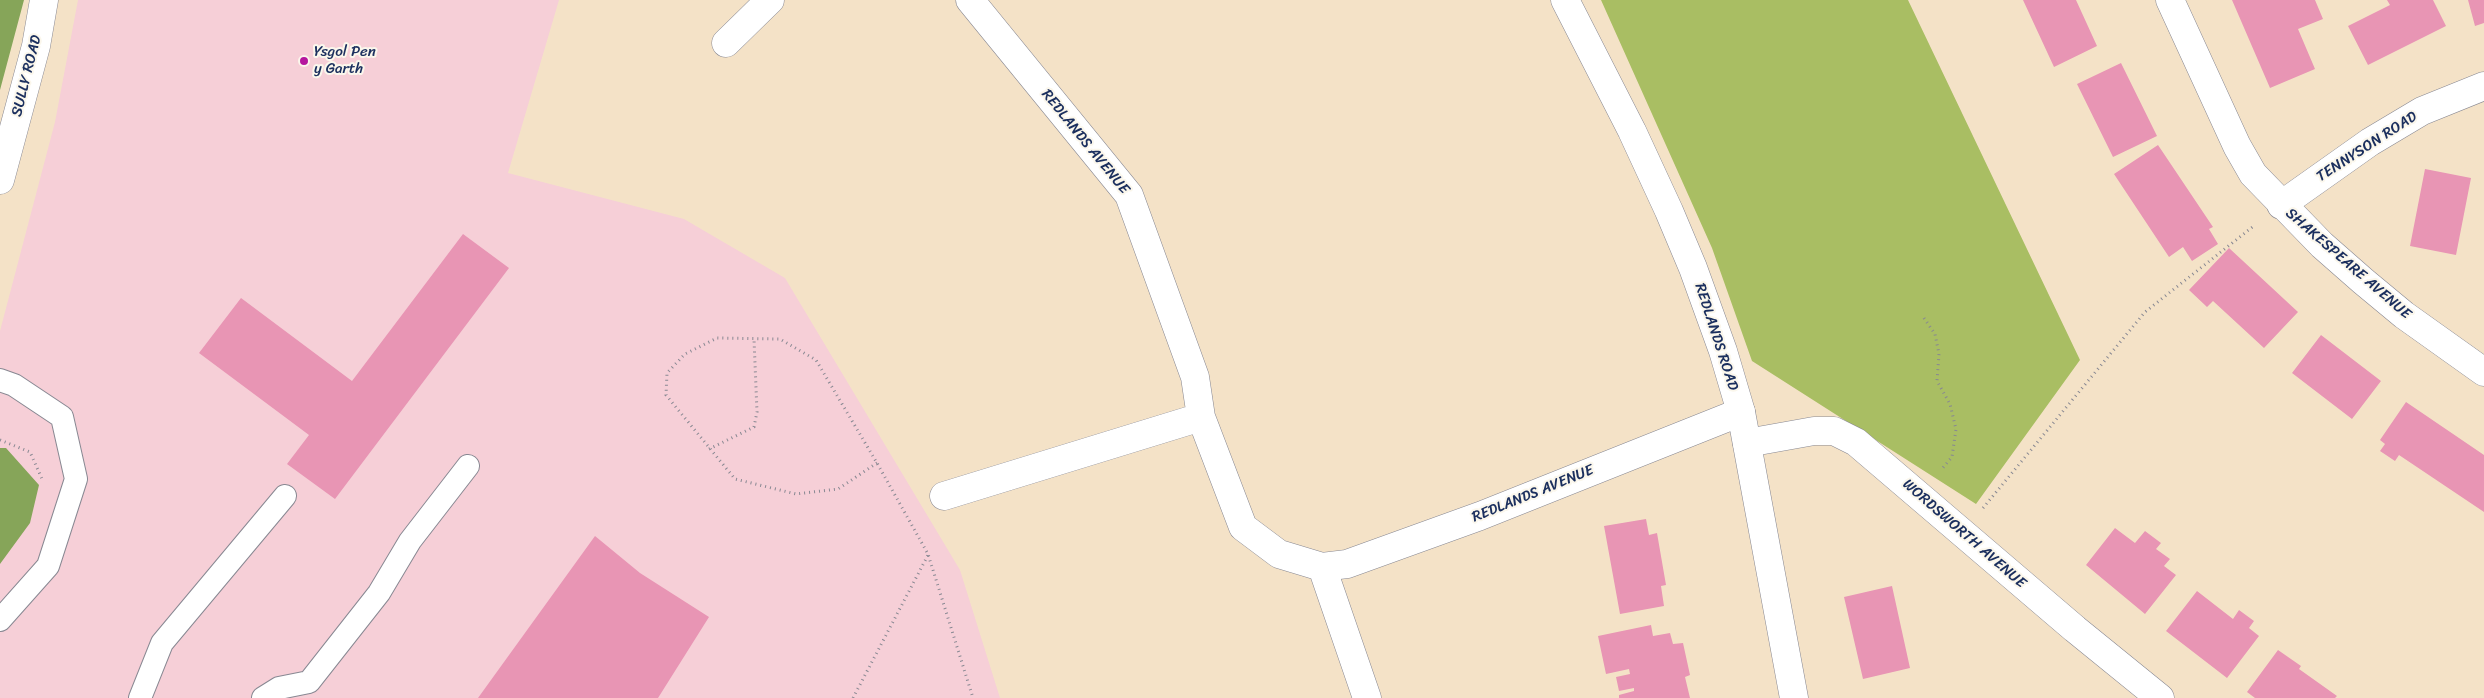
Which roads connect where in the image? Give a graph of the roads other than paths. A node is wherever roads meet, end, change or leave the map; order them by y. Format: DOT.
graph roads {
  1 [pos="44,0"];
  2 [pos="770,0"];
  3 [pos="970,0"];
  4 [pos="1565,0"];
  5 [pos="2170,0"];
  6 [pos="726,43"];
  7 [pos="2484,86"];
  8 [pos="0,180"];
  9 [pos="2281,205"];
  10 [pos="2484,372"];
  11 [pos="0,380"];
  12 [pos="1741,412"];
  13 [pos="1201,417"];
  14 [pos="1747,443"];
  15 [pos="468,466"];
  16 [pos="285,496"];
  17 [pos="944,496"];
  18 [pos="1322,567"];
  19 [pos="0,620"];
  20 [pos="140,698"];
  21 [pos="263,698"];
  22 [pos="1367,698"];
  23 [pos="1794,698"];
  24 [pos="2160,698"];
  1 -- 8 [label="street, SULLY ROAD"];
  2 -- 6 [label="street"];
  3 -- 13 [label="street, REDLANDS AVENUE"];
  4 -- 12 [label="street, REDLANDS ROAD"];
  5 -- 9 [label="street, SHAKESPEARE AVENUE"];
  7 -- 9 [label="street, TENNYSON ROAD"];
  9 -- 10 [label="street, SHAKESPEARE AVENUE"];
  11 -- 19 [label="lane"];
  12 -- 14 [label="street, REDLANDS ROAD"];
  12 -- 18 [label="street, REDLANDS AVENUE"];
  13 -- 17 [label="street"];
  13 -- 18 [label="street, REDLANDS AVENUE"];
  14 -- 23 [label="street, REDLANDS ROAD"];
  14 -- 24 [label="street, WORDSWORTH AVENUE"];
  15 -- 21 [label="lane"];
  16 -- 20 [label="lane"];
  18 -- 22 [label="street"];
}
